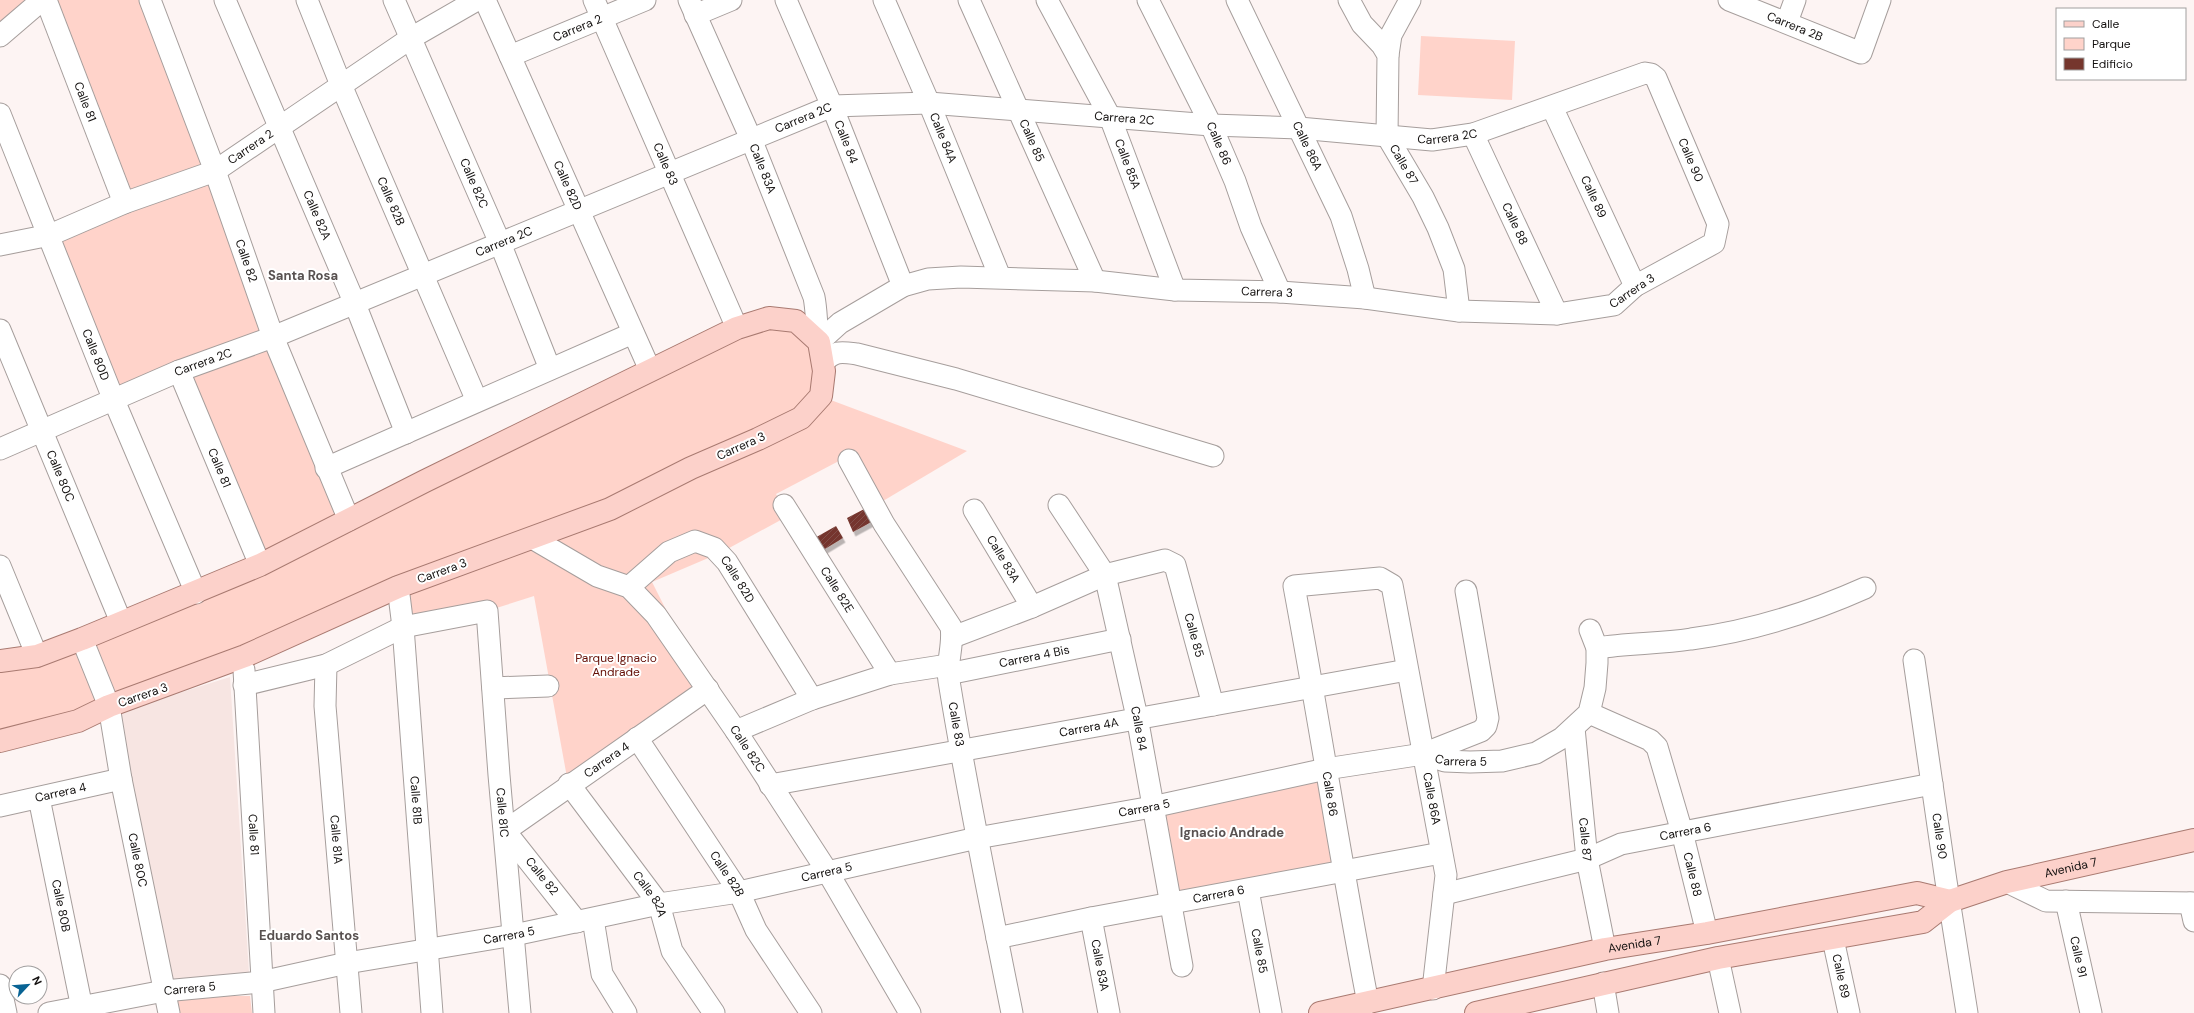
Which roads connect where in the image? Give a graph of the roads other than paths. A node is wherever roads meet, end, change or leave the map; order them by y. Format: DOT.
graph roads {
  1 [pos="42,0"];
  2 [pos="46,0"];
  3 [pos="150,0"];
  4 [pos="225,0"];
  5 [pos="307,0"];
  6 [pos="394,0"];
  7 [pos="477,0"];
  8 [pos="486,0"];
  9 [pos="644,0"];
  10 [pos="731,0"];
  11 [pos="786,0"];
  12 [pos="884,0"];
  13 [pos="969,0"];
  14 [pos="1047,0"];
  15 [pos="1148,0"];
  16 [pos="1236,0"];
  17 [pos="1349,0"];
  18 [pos="1410,0"];
  19 [pos="1729,0"];
  20 [pos="1795,0"];
  21 [pos="1880,0"];
  22 [pos="692,8"];
  23 [pos="598,9"];
  24 [pos="1787,22"];
  25 [pos="0,36"];
  26 [pos="411,38"];
  27 [pos="1388,55"];
  28 [pos="510,56"];
  29 [pos="1656,78"];
  30 [pos="341,85"];
  31 [pos="929,103"];
  32 [pos="832,106"];
  33 [pos="1552,107"];
  34 [pos="1018,110"];
  35 [pos="0,114"];
  36 [pos="1110,117"];
  37 [pos="1210,124"];
  38 [pos="279,126"];
  39 [pos="1299,128"];
  40 [pos="1473,134"];
  41 [pos="1387,136"];
  42 [pos="751,139"];
  43 [pos="215,170"];
  44 [pos="669,173"];
  45 [pos="124,203"];
  46 [pos="579,211"];
  47 [pos="50,235"];
  48 [pos="500,243"];
  49 [pos="1714,243"];
  50 [pos="0,245"];
  51 [pos="423,275"];
  52 [pos="1000,277"];
  53 [pos="1095,281"];
  54 [pos="903,286"];
  55 [pos="1635,286"];
  56 [pos="1175,290"];
  57 [pos="1280,292"];
  58 [pos="1365,298"];
  59 [pos="355,304"];
  60 [pos="1459,311"];
  61 [pos="1557,314"];
  62 [pos="737,328"];
  63 [pos="0,330"];
  64 [pos="633,333"];
  65 [pos="274,337"];
  66 [pos="821,353"];
  67 [pos="550,369"];
  68 [pos="650,370"];
  69 [pos="179,371"];
  70 [pos="113,398"];
  71 [pos="477,401"];
  72 [pos="43,430"];
  73 [pos="406,433"];
  74 [pos="0,449"];
  75 [pos="1213,456"];
  76 [pos="849,460"];
  77 [pos="326,468"];
  78 [pos="784,505"];
  79 [pos="1059,505"];
  80 [pos="974,510"];
  81 [pos="350,520"];
  82 [pos="532,538"];
  83 [pos="260,564"];
  84 [pos="0,566"];
  85 [pos="1106,576"];
  86 [pos="1392,585"];
  87 [pos="629,587"];
  88 [pos="398,588"];
  89 [pos="1865,588"];
  90 [pos="1466,591"];
  91 [pos="196,593"];
  92 [pos="1032,607"];
  93 [pos="121,622"];
  94 [pos="403,627"];
  95 [pos="953,637"];
  96 [pos="82,639"];
  97 [pos="1120,639"];
  98 [pos="36,656"];
  99 [pos="245,656"];
  100 [pos="1914,660"];
  101 [pos="0,661"];
  102 [pos="326,665"];
  103 [pos="948,670"];
  104 [pos="1407,670"];
  105 [pos="890,674"];
  106 [pos="244,685"];
  107 [pos="548,686"];
  108 [pos="1313,686"];
  109 [pos="493,688"];
  110 [pos="708,689"];
  111 [pos="812,699"];
  112 [pos="1213,705"];
  113 [pos="109,706"];
  114 [pos="1589,713"];
  115 [pos="1137,718"];
  116 [pos="1574,728"];
  117 [pos="736,731"];
  118 [pos="637,738"];
  119 [pos="0,741"];
  120 [pos="961,752"];
  121 [pos="1423,754"];
  122 [pos="1326,769"];
  123 [pos="121,779"];
  124 [pos="569,784"];
  125 [pos="1932,784"];
  126 [pos="770,785"];
  127 [pos="39,798"];
  128 [pos="0,806"];
  129 [pos="1152,807"];
  130 [pos="505,831"];
  131 [pos="1682,832"];
  132 [pos="977,838"];
  133 [pos="2194,840"];
  134 [pos="1441,853"];
  135 [pos="1587,858"];
  136 [pos="827,870"];
  137 [pos="1343,872"];
  138 [pos="2007,882"];
  139 [pos="1248,890"];
  140 [pos="739,892"];
  141 [pos="1444,894"];
  142 [pos="1950,901"];
  143 [pos="2066,901"];
  144 [pos="659,904"];
  145 [pos="1171,904"];
  146 [pos="2193,909"];
  147 [pos="1091,918"];
  148 [pos="585,920"];
  149 [pos="1707,933"];
  150 [pos="514,935"];
  151 [pos="997,938"];
  152 [pos="1833,939"];
  153 [pos="427,949"];
  154 [pos="1606,949"];
  155 [pos="1718,958"];
  156 [pos="347,963"];
  157 [pos="1182,966"];
  158 [pos="261,982"];
  159 [pos="1603,983"];
  160 [pos="0,986"];
  161 [pos="1433,989"];
  162 [pos="164,991"];
  163 [pos="1368,1002"];
  164 [pos="521,1009"];
  165 [pos="82,1010"];
  166 [pos="1483,1012"];
  167 [pos="6,1013"];
  168 [pos="49,1013"];
  169 [pos="169,1013"];
  170 [pos="264,1013"];
  171 [pos="350,1013"];
  172 [pos="432,1013"];
  173 [pos="626,1013"];
  174 [pos="714,1013"];
  175 [pos="811,1013"];
  176 [pos="910,1013"];
  177 [pos="1012,1013"];
  178 [pos="1109,1013"];
  179 [pos="1271,1013"];
  180 [pos="1320,1013"];
  181 [pos="1608,1013"];
  182 [pos="1730,1013"];
  183 [pos="1849,1013"];
  184 [pos="1967,1013"];
  185 [pos="2091,1013"];
  1 -- 25 [label="street"];
  2 -- 45 [label="street, Calle 81"];
  3 -- 43 [label="street, Calle 82"];
  4 -- 38 [label="street, Calle 82A"];
  5 -- 30 [label="street, Calle 82B"];
  6 -- 26 [label="street, Calle 82C"];
  7 -- 26 [label="street, Carrera 2"];
  8 -- 28 [label="street, Calle 82D"];
  9 -- 23 [label="street, Carrera 2"];
  10 -- 22 [label="street"];
  11 -- 32 [label="street, Calle 84"];
  12 -- 31 [label="street, Calle 84A"];
  13 -- 34 [label="street, Calle 85"];
  14 -- 36 [label="street, Calle 85A"];
  15 -- 37 [label="street, Calle 86"];
  16 -- 39 [label="street, Calle 86A"];
  17 -- 27 [label="street"];
  18 -- 27 [label="street"];
  19 -- 24 [label="street, Carrera 2B"];
  20 -- 24 [label="street"];
  21 -- 24 [label="street, Carrera 2B"];
  22 -- 42 [label="street, Calle 83A"];
  23 -- 28 [label="street, Carrera 2"];
  23 -- 44 [label="street, Calle 83"];
  26 -- 30 [label="street, Carrera 2"];
  26 -- 48 [label="street, Calle 82C"];
  27 -- 41 [label="street, Calle 87"];
  28 -- 46 [label="street, Calle 82D"];
  29 -- 33 [label="street, Carrera 2C"];
  29 -- 49 [label="street, Calle 90"];
  30 -- 38 [label="street, Carrera 2"];
  30 -- 51 [label="street, Calle 82B"];
  31 -- 32 [label="street, Carrera 2C"];
  31 -- 34 [label="street, Carrera 2C"];
  31 -- 52 [label="street, Calle 84A"];
  32 -- 42 [label="street, Carrera 2C"];
  32 -- 54 [label="street, Calle 84"];
  33 -- 40 [label="street, Carrera 2C"];
  33 -- 55 [label="street, Calle 89"];
  34 -- 36 [label="street, Carrera 2C"];
  34 -- 53 [label="street, Calle 85"];
  35 -- 47 [label="street, Calle 80D"];
  36 -- 37 [label="street, Carrera 2C"];
  36 -- 56 [label="street, Calle 85A"];
  37 -- 39 [label="street, Carrera 2C"];
  37 -- 57 [label="street, Calle 86"];
  38 -- 43 [label="street, Carrera 2"];
  38 -- 59 [label="street, Calle 82A"];
  39 -- 41 [label="street, Carrera 2C"];
  39 -- 58 [label="street, Calle 86A"];
  40 -- 41 [label="street, Carrera 2C"];
  40 -- 61 [label="street, Calle 88"];
  41 -- 60 [label="street, Calle 87"];
  42 -- 44 [label="street, Carrera 2C"];
  42 -- 66 [label="street, Calle 83A"];
  43 -- 45 [label="street, Carrera 2"];
  43 -- 65 [label="street, Calle 82"];
  44 -- 46 [label="street, Carrera 2C"];
  44 -- 62 [label="street, Calle 83"];
  45 -- 47 [label="street, Carrera 2"];
  46 -- 48 [label="street, Carrera 2C"];
  46 -- 64 [label="street, Calle 82D"];
  47 -- 50 [label="street, Carrera 2"];
  47 -- 70 [label="street, Calle 80D"];
  48 -- 51 [label="street, Carrera 2C"];
  48 -- 67 [label="street, Calle 82C"];
  49 -- 55 [label="street, Carrera 3"];
  51 -- 59 [label="street, Carrera 2C"];
  51 -- 71 [label="street, Calle 82B"];
  52 -- 53 [label="street, Carrera 3"];
  52 -- 54 [label="street, Carrera 3"];
  53 -- 56 [label="street, Carrera 3"];
  54 -- 66 [label="street, Carrera 3"];
  55 -- 61 [label="street, Carrera 3"];
  56 -- 57 [label="street, Carrera 3"];
  57 -- 58 [label="street, Carrera 3"];
  58 -- 60 [label="street, Carrera 3"];
  59 -- 65 [label="street, Carrera 2C"];
  59 -- 73 [label="street, Calle 82A"];
  60 -- 61 [label="street, Carrera 3"];
  62 -- 66 [label="main road"];
  62 -- 68 [label="main road"];
  63 -- 72 [label="street, Calle 80C"];
  64 -- 67 [label="street"];
  64 -- 68 [label="street, Calle 82D"];
  65 -- 69 [label="street, Carrera 2C"];
  65 -- 77 [label="street, Calle 82"];
  66 -- 75 [label="street"];
  66 -- 82 [label="main road, Carrera 3"];
  67 -- 71 [label="street"];
  68 -- 81 [label="main road"];
  69 -- 70 [label="street, Carrera 2C"];
  69 -- 83 [label="street, Calle 81"];
  70 -- 72 [label="street, Carrera 2C"];
  70 -- 91 [label="street, Calle 80D"];
  71 -- 73 [label="street"];
  72 -- 74 [label="street, Carrera 2C"];
  72 -- 93 [label="street, Calle 80C"];
  73 -- 77 [label="street"];
  76 -- 95 [label="street"];
  77 -- 81 [label="street, Calle 82"];
  78 -- 105 [label="street, Calle 82E"];
  79 -- 85 [label="street, Calle 84"];
  80 -- 92 [label="street, Calle 83A"];
  81 -- 83 [label="main road"];
  82 -- 87 [label="street, Calle 82C"];
  82 -- 88 [label="main road, Carrera 3"];
  83 -- 91 [label="main road"];
  84 -- 98 [label="street"];
  85 -- 92 [label="street"];
  85 -- 97 [label="street, Calle 84"];
  85 -- 112 [label="street, Calle 85"];
  86 -- 104 [label="street, Calle 86A"];
  86 -- 108 [label="street, Calle 86"];
  87 -- 110 [label="street, Calle 82C"];
  87 -- 111 [label="street, Calle 82D"];
  88 -- 94 [label="street, Calle 81B"];
  88 -- 99 [label="main road, Carrera 3"];
  89 -- 114 [label="street"];
  90 -- 121 [label="street"];
  91 -- 93 [label="main road"];
  92 -- 95 [label="street"];
  93 -- 96 [label="main road"];
  94 -- 102 [label="street"];
  94 -- 109 [label="street, Calle 81C"];
  94 -- 153 [label="street, Calle 81B"];
  95 -- 103 [label="street, Calle 83"];
  96 -- 98 [label="main road"];
  96 -- 113 [label="street, Calle 80C"];
  97 -- 103 [label="street, Carrera 4 Bis"];
  97 -- 115 [label="street, Calle 84"];
  98 -- 101 [label="main road"];
  99 -- 106 [label="street, Calle 81"];
  99 -- 113 [label="main road, Carrera 3"];
  100 -- 125 [label="street, Calle 90"];
  102 -- 106 [label="street"];
  102 -- 156 [label="street, Calle 81A"];
  103 -- 105 [label="street"];
  103 -- 120 [label="street, Calle 83"];
  104 -- 108 [label="street, Carrera 4A"];
  104 -- 121 [label="street, Calle 86A"];
  105 -- 111 [label="street"];
  106 -- 158 [label="street, Calle 81"];
  107 -- 109 [label="street"];
  108 -- 112 [label="street, Carrera 4A"];
  108 -- 122 [label="street, Calle 86"];
  109 -- 130 [label="street, Calle 81C"];
  110 -- 117 [label="street, Calle 82C"];
  110 -- 118 [label="street, Carrera 4"];
  111 -- 117 [label="street"];
  112 -- 115 [label="street, Carrera 4A"];
  113 -- 119 [label="main road, Carrera 3"];
  113 -- 123 [label="street, Calle 80C"];
  114 -- 116 [label="street, Carrera 5"];
  114 -- 131 [label="street, Calle 88"];
  115 -- 120 [label="street, Carrera 4A"];
  115 -- 129 [label="street, Calle 84"];
  116 -- 121 [label="street, Carrera 5"];
  116 -- 135 [label="street, Calle 87"];
  117 -- 126 [label="street, Calle 82C"];
  118 -- 124 [label="street, Carrera 4"];
  118 -- 140 [label="street, Calle 82B"];
  120 -- 126 [label="street, Carrera 4A"];
  120 -- 132 [label="street, Calle 83"];
  121 -- 122 [label="street, Carrera 5"];
  121 -- 134 [label="street, Calle 86A"];
  122 -- 129 [label="street, Carrera 5"];
  122 -- 137 [label="street, Calle 86"];
  123 -- 127 [label="street, Carrera 4"];
  123 -- 162 [label="street, Calle 80C"];
  124 -- 130 [label="street, Carrera 4"];
  124 -- 144 [label="street, Calle 82A"];
  125 -- 131 [label="street, Carrera 6"];
  125 -- 142 [label="street, Calle 90"];
  126 -- 136 [label="street, Calle 82C"];
  127 -- 128 [label="street, Carrera 4"];
  127 -- 165 [label="street, Calle 80B"];
  129 -- 132 [label="street, Carrera 5"];
  129 -- 145 [label="street, Calle 84"];
  130 -- 148 [label="street, Calle 82"];
  130 -- 150 [label="street, Calle 81C"];
  131 -- 135 [label="street, Carrera 6"];
  131 -- 149 [label="street, Calle 88"];
  132 -- 136 [label="street, Carrera 5"];
  132 -- 151 [label="street, Calle 83"];
  133 -- 138 [label="main road, Avenida 7"];
  134 -- 137 [label="street, Carrera 6"];
  134 -- 141 [label="street, Calle 86A"];
  135 -- 141 [label="street, Carrera 6"];
  135 -- 154 [label="street, Calle 87"];
  136 -- 140 [label="street, Carrera 5"];
  136 -- 176 [label="street, Calle 82C"];
  137 -- 139 [label="street, Carrera 6"];
  137 -- 163 [label="street, Calle 86"];
  138 -- 142 [label="main road, Avenida 7"];
  138 -- 143 [label="street"];
  139 -- 145 [label="street, Carrera 6"];
  139 -- 179 [label="street, Calle 85"];
  140 -- 144 [label="street, Carrera 5"];
  140 -- 175 [label="street, Calle 82B"];
  141 -- 161 [label="street, Calle 86A"];
  142 -- 149 [label="main road, Avenida 7"];
  142 -- 152 [label="main road, Avenida 7"];
  142 -- 184 [label="street, Calle 90"];
  143 -- 146 [label="street"];
  143 -- 185 [label="street, Calle 91"];
  144 -- 148 [label="street, Carrera 5"];
  144 -- 174 [label="street, Calle 82A"];
  145 -- 147 [label="street, Carrera 6"];
  145 -- 157 [label="street, Calle 84"];
  147 -- 151 [label="street, Carrera 6"];
  147 -- 178 [label="street, Calle 83A"];
  148 -- 150 [label="street, Carrera 5"];
  148 -- 173 [label="street, Calle 82"];
  149 -- 154 [label="main road, Avenida 7"];
  150 -- 153 [label="street, Carrera 5"];
  150 -- 164 [label="street, Calle 81C"];
  151 -- 177 [label="street, Calle 83"];
  152 -- 155 [label="main road, Avenida 7"];
  152 -- 183 [label="street, Calle 89"];
  153 -- 156 [label="street, Carrera 5"];
  153 -- 172 [label="street, Calle 81B"];
  154 -- 161 [label="main road, Avenida 7"];
  155 -- 159 [label="main road, Avenida 7"];
  155 -- 182 [label="street"];
  156 -- 158 [label="street, Carrera 5"];
  156 -- 171 [label="street, Calle 81A"];
  158 -- 162 [label="street, Carrera 5"];
  158 -- 170 [label="street, Calle 81"];
  159 -- 166 [label="main road, Avenida 7"];
  159 -- 181 [label="street"];
  160 -- 167 [label="street"];
  161 -- 163 [label="main road, Avenida 7"];
  162 -- 165 [label="street, Carrera 5"];
  162 -- 169 [label="street, Calle 80C"];
  163 -- 180 [label="main road, Avenida 7"];
  165 -- 168 [label="street, Carrera 5"];
}
